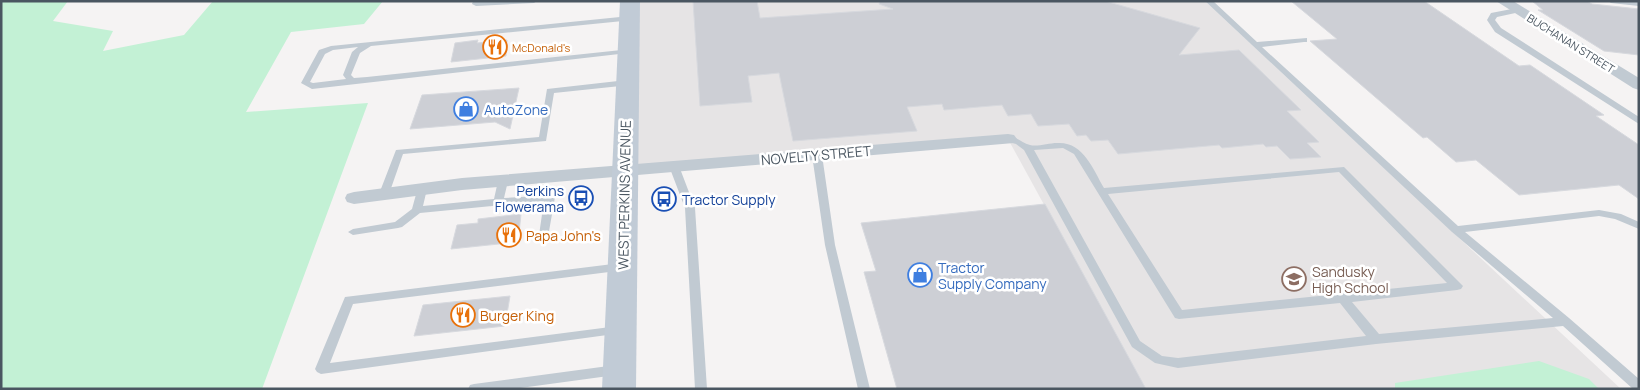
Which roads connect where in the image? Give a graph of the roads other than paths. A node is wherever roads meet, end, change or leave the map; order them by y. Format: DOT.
graph roads {
  1 [pos="477,1"];
  2 [pos="534,1"];
  3 [pos="1208,1"];
  4 [pos="1503,1"];
  5 [pos="1611,1"];
  6 [pos="1639,4"];
  7 [pos="630,10"];
  8 [pos="1517,10"];
  9 [pos="1304,40"];
  10 [pos="369,44"];
  11 [pos="1254,44"];
  12 [pos="628,51"];
  13 [pos="352,81"];
  14 [pos="627,83"];
  15 [pos="1639,85"];
  16 [pos="1639,121"];
  17 [pos="1008,139"];
  18 [pos="1028,148"];
  19 [pos="816,155"];
  20 [pos="674,166"];
  21 [pos="624,170"];
  22 [pos="503,181"];
  23 [pos="422,189"];
  24 [pos="1101,191"];
  25 [pos="384,194"];
  26 [pos="354,198"];
  27 [pos="498,202"];
  28 [pos="417,210"];
  29 [pos="1639,226"];
  30 [pos="1456,230"];
  31 [pos="353,232"];
  32 [pos="544,235"];
  33 [pos="622,267"];
  34 [pos="1343,299"];
  35 [pos="1564,321"];
  36 [pos="621,329"];
  37 [pos="1376,339"];
  38 [pos="620,379"];
  39 [pos="530,385"];
  40 [pos="1639,387"];
  41 [pos="474,389"];
  42 [pos="700,389"];
  43 [pos="864,389"];
  1 -- 2 [label="lane"];
  3 -- 11 [label="lane"];
  4 -- 8 [label="street, BUCHANAN STREET"];
  5 -- 6 [label="lane"];
  7 -- 10 [label="lane"];
  7 -- 12 [label="main road, WEST PERKINS AVENUE"];
  8 -- 15 [label="street, BUCHANAN STREET"];
  8 -- 16 [label="lane"];
  9 -- 11 [label="lane"];
  10 -- 13 [label="lane"];
  10 -- 13 [label="lane"];
  11 -- 30 [label="lane"];
  12 -- 13 [label="lane"];
  12 -- 14 [label="main road, WEST PERKINS AVENUE"];
  14 -- 21 [label="main road, WEST PERKINS AVENUE"];
  14 -- 25 [label="lane"];
  17 -- 18 [label="lane"];
  17 -- 19 [label="street, NOVELTY STREET"];
  18 -- 24 [label="lane"];
  18 -- 37 [label="lane"];
  19 -- 20 [label="street, NOVELTY STREET"];
  19 -- 43 [label="lane"];
  20 -- 21 [label="street, NOVELTY STREET"];
  20 -- 42 [label="lane"];
  21 -- 22 [label="street, NOVELTY STREET"];
  21 -- 33 [label="main road, WEST PERKINS AVENUE"];
  22 -- 23 [label="street, NOVELTY STREET"];
  22 -- 27 [label="lane"];
  23 -- 25 [label="street, NOVELTY STREET"];
  23 -- 28 [label="lane"];
  24 -- 34 [label="lane"];
  24 -- 34 [label="lane"];
  25 -- 26 [label="street, NOVELTY STREET"];
  27 -- 28 [label="lane"];
  27 -- 32 [label="lane"];
  28 -- 31 [label="lane"];
  29 -- 30 [label="lane"];
  30 -- 35 [label="lane"];
  33 -- 36 [label="main road, WEST PERKINS AVENUE"];
  33 -- 36 [label="lane"];
  34 -- 37 [label="lane"];
  35 -- 37 [label="lane"];
  35 -- 40 [label="lane"];
  36 -- 38 [label="main road, WEST PERKINS AVENUE"];
  38 -- 39 [label="lane"];
  39 -- 41 [label="lane"];
}
